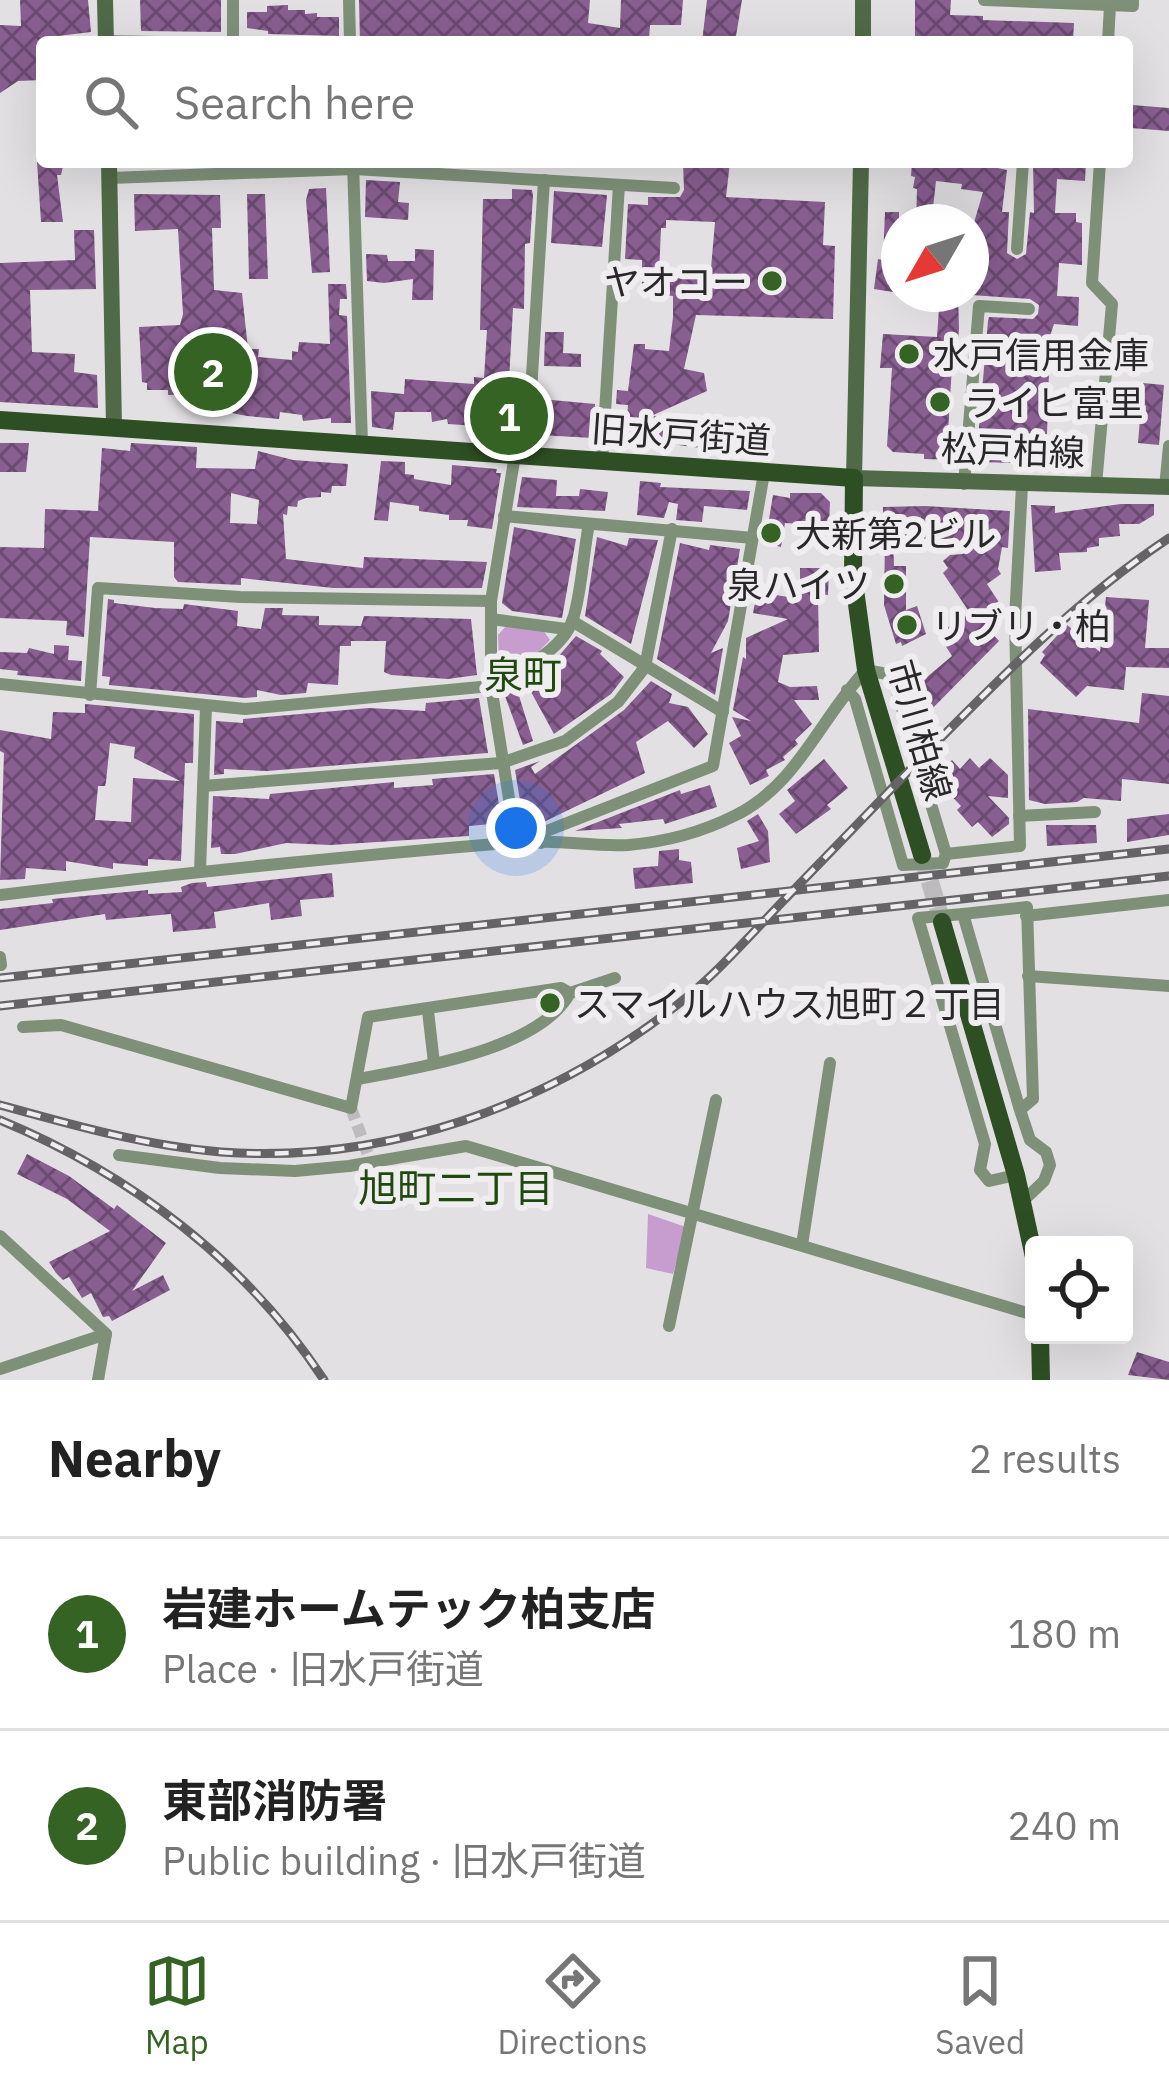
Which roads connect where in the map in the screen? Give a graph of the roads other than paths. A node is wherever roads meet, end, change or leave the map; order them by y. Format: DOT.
graph roads {
  1 [pos="105,0"];
  2 [pos="233,0"];
  3 [pos="349,0"];
  4 [pos="863,0"];
  5 [pos="984,0"];
  6 [pos="1133,0"];
  7 [pos="1110,5"];
  8 [pos="106,36"];
  9 [pos="233,36"];
  10 [pos="350,36"];
  11 [pos="863,36"];
  12 [pos="1108,36"];
  13 [pos="234,168"];
  14 [pos="353,168"];
  15 [pos="434,168"];
  16 [pos="861,168"];
  17 [pos="1023,168"];
  18 [pos="1100,168"];
  19 [pos="110,170"];
  20 [pos="488,170"];
  21 [pos="544,180"];
  22 [pos="619,185"];
  23 [pos="674,188"];
  24 [pos="1016,249"];
  25 [pos="1029,309"];
  26 [pos="0,420"];
  27 [pos="114,427"];
  28 [pos="362,443"];
  29 [pos="1169,446"];
  30 [pos="521,456"];
  31 [pos="602,460"];
  32 [pos="764,473"];
  33 [pos="854,478"];
  34 [pos="964,484"];
  35 [pos="1022,485"];
  36 [pos="1096,485"];
  37 [pos="1167,487"];
  38 [pos="505,516"];
  39 [pos="589,524"];
  40 [pos="672,529"];
  41 [pos="753,538"];
  42 [pos="491,601"];
  43 [pos="491,619"];
  44 [pos="569,626"];
  45 [pos="645,667"];
  46 [pos="866,670"];
  47 [pos="491,683"];
  48 [pos="0,684"];
  49 [pos="847,690"];
  50 [pos="90,695"];
  51 [pos="206,707"];
  52 [pos="723,712"];
  53 [pos="501,763"];
  54 [pos="203,786"];
  55 [pos="1095,812"];
  56 [pos="1019,816"];
  57 [pos="516,842"];
  58 [pos="541,843"];
  59 [pos="946,854"];
  60 [pos="922,855"];
  61 [pos="200,871"];
  62 [pos="0,895"];
  63 [pos="1169,900"];
  64 [pos="963,914"];
  65 [pos="1026,916"];
  66 [pos="942,922"];
  67 [pos="1028,976"];
  68 [pos="616,978"];
  69 [pos="1169,986"];
  70 [pos="570,993"];
  71 [pos="428,1011"];
  72 [pos="23,1028"];
  73 [pos="434,1063"];
  74 [pos="830,1064"];
  75 [pos="358,1079"];
  76 [pos="716,1100"];
  77 [pos="1020,1110"];
  78 [pos="119,1155"];
  79 [pos="1016,1175"];
  80 [pos="1022,1202"];
  81 [pos="692,1214"];
  82 [pos="0,1236"];
  83 [pos="1029,1236"];
  84 [pos="802,1245"];
  85 [pos="1025,1312"];
  86 [pos="669,1326"];
  87 [pos="106,1334"];
  88 [pos="1040,1344"];
  89 [pos="0,1369"];
  90 [pos="98,1380"];
  91 [pos="1041,1380"];
  1 -- 8 [label="street"];
  2 -- 9 [label="street"];
  3 -- 10 [label="street"];
  4 -- 11 [label="street"];
  5 -- 7 [label="street"];
  6 -- 7 [label="street"];
  7 -- 12 [label="street"];
  13 -- 19 [label="street"];
  14 -- 28 [label="street"];
  15 -- 20 [label="street"];
  16 -- 33 [label="street"];
  17 -- 24 [label="street"];
  18 -- 36 [label="street"];
  19 -- 27 [label="street"];
  20 -- 21 [label="street"];
  21 -- 22 [label="street"];
  21 -- 30 [label="street"];
  22 -- 23 [label="street"];
  22 -- 31 [label="street"];
  25 -- 34 [label="street"];
  26 -- 27 [label="main road, 旧水戸街道"];
  27 -- 28 [label="main road, 旧水戸街道"];
  28 -- 30 [label="main road, 旧水戸街道"];
  29 -- 37 [label="street"];
  30 -- 31 [label="main road, 旧水戸街道"];
  30 -- 38 [label="street"];
  31 -- 32 [label="main road, 旧水戸街道"];
  32 -- 33 [label="main road, 旧水戸街道"];
  32 -- 41 [label="street"];
  33 -- 34 [label="street, 松戸柏線"];
  33 -- 46 [label="main road, 市川柏線"];
  34 -- 35 [label="street, 松戸柏線"];
  35 -- 36 [label="street, 松戸柏線"];
  35 -- 56 [label="street"];
  36 -- 37 [label="street, 松戸柏線"];
  38 -- 39 [label="street"];
  38 -- 42 [label="street"];
  39 -- 40 [label="street"];
  39 -- 44 [label="street"];
  40 -- 41 [label="street"];
  40 -- 45 [label="street"];
  41 -- 52 [label="street"];
  42 -- 43 [label="street"];
  42 -- 50 [label="street"];
  43 -- 44 [label="street"];
  43 -- 47 [label="street"];
  44 -- 45 [label="street"];
  44 -- 47 [label="street"];
  45 -- 52 [label="street"];
  45 -- 53 [label="street"];
  46 -- 49 [label="street"];
  46 -- 59 [label="street"];
  46 -- 60 [label="main road, 市川柏線"];
  47 -- 51 [label="street"];
  47 -- 53 [label="street"];
  48 -- 50 [label="street"];
  49 -- 58 [label="street"];
  49 -- 59 [label="street"];
  50 -- 51 [label="street"];
  51 -- 54 [label="street"];
  52 -- 58 [label="street"];
  53 -- 54 [label="street"];
  53 -- 57 [label="street"];
  54 -- 61 [label="street"];
  55 -- 56 [label="street"];
  56 -- 59 [label="street"];
  57 -- 58 [label="street"];
  57 -- 61 [label="street"];
  61 -- 62 [label="street"];
  63 -- 65 [label="street"];
  64 -- 65 [label="street"];
  64 -- 77 [label="street"];
  64 -- 79 [label="street"];
  65 -- 67 [label="street"];
  66 -- 79 [label="main road"];
  67 -- 69 [label="street"];
  67 -- 77 [label="street"];
  68 -- 70 [label="street"];
  70 -- 71 [label="street"];
  70 -- 73 [label="street"];
  71 -- 73 [label="street"];
  71 -- 75 [label="street"];
  72 -- 75 [label="street"];
  73 -- 75 [label="street"];
  74 -- 84 [label="street"];
  76 -- 81 [label="street"];
  77 -- 80 [label="street"];
  78 -- 81 [label="street"];
  79 -- 80 [label="main road"];
  80 -- 83 [label="main road"];
  81 -- 84 [label="street"];
  81 -- 86 [label="street"];
  82 -- 87 [label="street"];
  84 -- 85 [label="street"];
  87 -- 89 [label="street"];
  87 -- 90 [label="street"];
  88 -- 91 [label="main road"];
}
